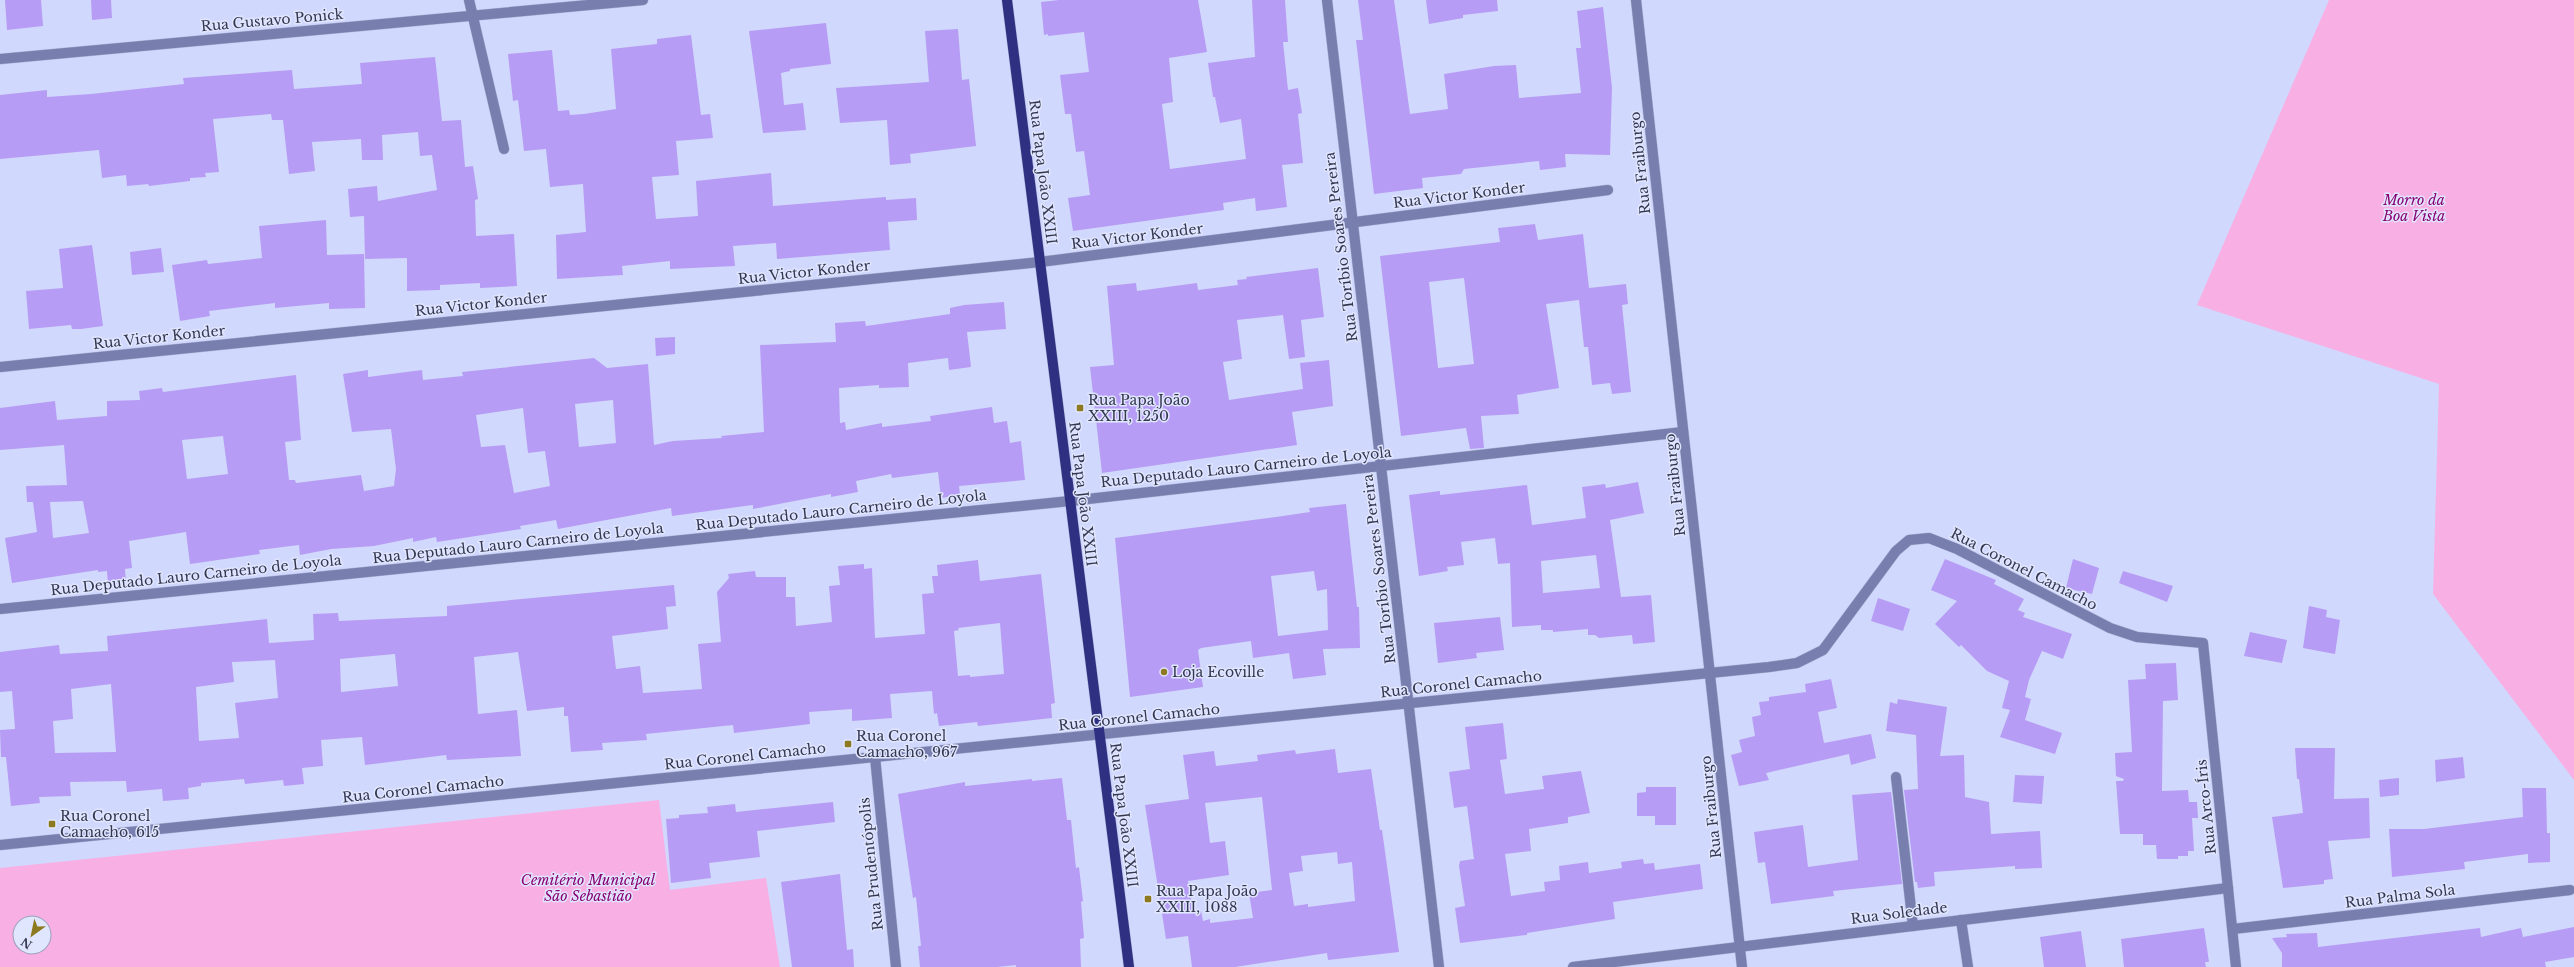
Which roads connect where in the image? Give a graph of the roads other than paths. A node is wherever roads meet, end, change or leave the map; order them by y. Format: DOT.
graph roads {
  1 [pos="469,0"];
  2 [pos="643,0"];
  3 [pos="1007,0"];
  4 [pos="1327,0"];
  5 [pos="1636,0"];
  6 [pos="473,16"];
  7 [pos="0,59"];
  8 [pos="504,149"];
  9 [pos="1608,190"];
  10 [pos="1353,223"];
  11 [pos="1040,262"];
  12 [pos="0,366"];
  13 [pos="1683,432"];
  14 [pos="1381,466"];
  15 [pos="1070,501"];
  16 [pos="0,609"];
  17 [pos="2203,643"];
  18 [pos="1710,674"];
  19 [pos="1409,703"];
  20 [pos="1099,735"];
  21 [pos="875,757"];
  22 [pos="1896,777"];
  23 [pos="0,845"];
  24 [pos="2228,888"];
  25 [pos="2570,890"];
  26 [pos="1961,920"];
  27 [pos="1913,926"];
  28 [pos="2233,929"];
  29 [pos="1740,947"];
  30 [pos="896,967"];
  31 [pos="1129,967"];
  32 [pos="1439,967"];
  33 [pos="1573,967"];
  34 [pos="1742,967"];
  35 [pos="1968,967"];
  36 [pos="2236,967"];
  1 -- 6 [label="street"];
  2 -- 6 [label="street, Rua Gustavo Ponick"];
  3 -- 11 [label="main road, Rua Papa João XXIII"];
  4 -- 10 [label="street, Rua Toríbio Soares Pereira"];
  5 -- 13 [label="street, Rua Fraiburgo"];
  6 -- 7 [label="street, Rua Gustavo Ponick"];
  6 -- 8 [label="street"];
  9 -- 10 [label="street, Rua Victor Konder"];
  10 -- 11 [label="street, Rua Victor Konder"];
  10 -- 14 [label="street, Rua Toríbio Soares Pereira"];
  11 -- 12 [label="street, Rua Victor Konder"];
  11 -- 15 [label="main road, Rua Papa João XXIII"];
  13 -- 14 [label="street, Rua Deputado Lauro Carneiro de Loyola"];
  13 -- 18 [label="street, Rua Fraiburgo"];
  14 -- 15 [label="street, Rua Deputado Lauro Carneiro de Loyola"];
  14 -- 19 [label="street, Rua Toríbio Soares Pereira"];
  15 -- 16 [label="street, Rua Deputado Lauro Carneiro de Loyola"];
  15 -- 20 [label="main road, Rua Papa João XXIII"];
  17 -- 18 [label="street, Rua Coronel Camacho"];
  17 -- 24 [label="street, Rua Arco-Íris"];
  18 -- 19 [label="street, Rua Coronel Camacho"];
  18 -- 29 [label="street, Rua Fraiburgo"];
  19 -- 20 [label="street, Rua Coronel Camacho"];
  19 -- 32 [label="street, Rua Toríbio Soares Pereira"];
  20 -- 21 [label="street, Rua Coronel Camacho"];
  20 -- 31 [label="main road, Rua Papa João XXIII"];
  21 -- 23 [label="street, Rua Coronel Camacho"];
  21 -- 30 [label="street, Rua Prudentópolis"];
  22 -- 27 [label="street"];
  24 -- 26 [label="street, Rua Soledade"];
  24 -- 28 [label="street, Rua Arco-Íris"];
  25 -- 28 [label="street, Rua Palma Sola"];
  26 -- 27 [label="street, Rua Soledade"];
  26 -- 35 [label="street"];
  27 -- 29 [label="street, Rua Soledade"];
  28 -- 36 [label="street, Rua Arco-Íris"];
  29 -- 33 [label="street, Rua Soledade"];
  29 -- 34 [label="street, Rua Fraiburgo"];
}
